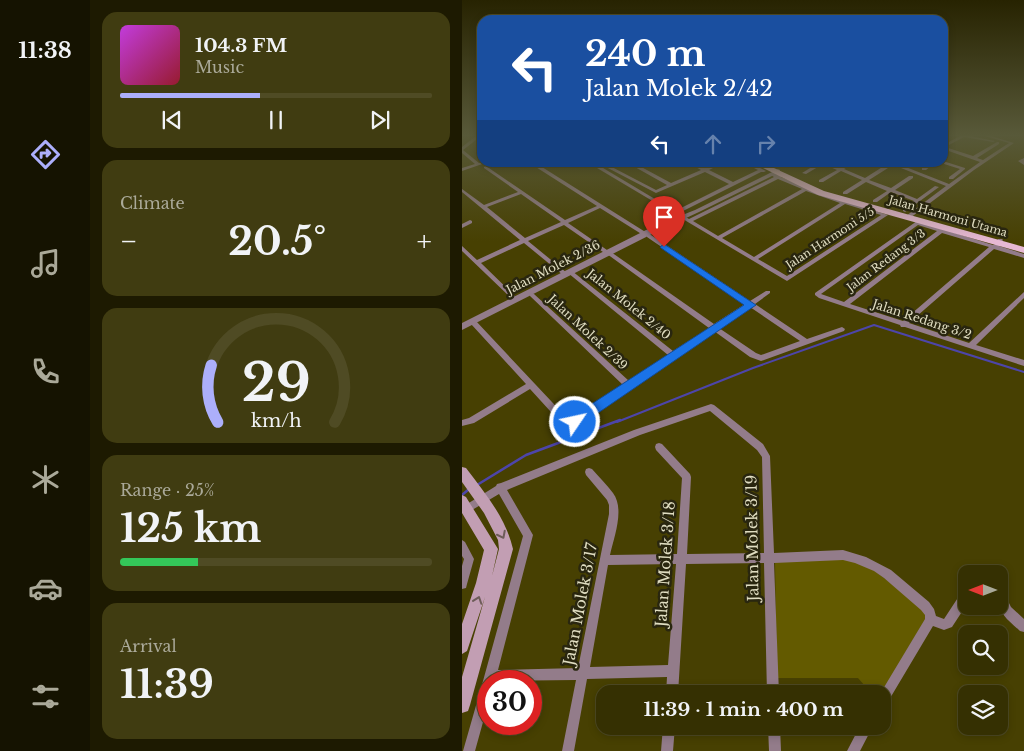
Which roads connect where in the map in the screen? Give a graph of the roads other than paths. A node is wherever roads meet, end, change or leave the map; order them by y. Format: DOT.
graph roads {
  1 [pos="494,171"];
  2 [pos="544,171"];
  3 [pos="604,171"];
  4 [pos="616,171"];
  5 [pos="645,171"];
  6 [pos="703,171"];
  7 [pos="708,171"];
  8 [pos="770,171"];
  9 [pos="771,171"];
  10 [pos="771,171"];
  11 [pos="775,171"];
  12 [pos="775,171"];
  13 [pos="808,171"];
  14 [pos="838,171"];
  15 [pos="843,171"];
  16 [pos="879,171"];
  17 [pos="905,171"];
  18 [pos="960,171"];
  19 [pos="970,171"];
  20 [pos="804,173"];
  21 [pos="911,177"];
  22 [pos="952,178"];
  23 [pos="866,180"];
  24 [pos="821,181"];
  25 [pos="733,184"];
  26 [pos="670,185"];
  27 [pos="950,186"];
  28 [pos="937,187"];
  29 [pos="805,189"];
  30 [pos="462,190"];
  31 [pos="891,191"];
  32 [pos="521,192"];
  33 [pos="845,193"];
  34 [pos="875,201"];
  35 [pos="917,202"];
  36 [pos="843,203"];
  37 [pos="600,206"];
  38 [pos="483,207"];
  39 [pos="908,214"];
  40 [pos="682,217"];
  41 [pos="470,222"];
  42 [pos="564,222"];
  43 [pos="462,226"];
  44 [pos="941,230"];
  45 [pos="647,235"];
  46 [pos="718,238"];
  47 [pos="524,240"];
  48 [pos="996,243"];
  49 [pos="462,248"];
  50 [pos="1024,248"];
  51 [pos="607,252"];
  52 [pos="1024,256"];
  53 [pos="754,259"];
  54 [pos="477,262"];
  55 [pos="567,273"];
  56 [pos="768,292"];
  57 [pos="1024,294"];
  58 [pos="532,295"];
  59 [pos="513,296"];
  60 [pos="751,305"];
  61 [pos="844,305"];
  62 [pos="473,322"];
  63 [pos="902,325"];
  64 [pos="462,327"];
  65 [pos="715,328"];
  66 [pos="842,329"];
  67 [pos="805,341"];
  68 [pos="970,346"];
  69 [pos="673,354"];
  70 [pos="1024,363"];
  71 [pos="531,385"];
  72 [pos="628,386"];
  73 [pos="462,423"];
  74 [pos="659,447"];
  75 [pos="589,472"];
  76 [pos="465,475"];
  77 [pos="500,487"];
  78 [pos="479,496"];
  79 [pos="464,504"];
  80 [pos="462,545"];
  81 [pos="768,558"];
  82 [pos="681,559"];
  83 [pos="604,560"];
  84 [pos="462,584"];
  85 [pos="958,608"];
  86 [pos="1008,612"];
  87 [pos="932,620"];
  88 [pos="1024,628"];
  89 [pos="462,646"];
  90 [pos="492,670"];
  91 [pos="674,671"];
  92 [pos="582,673"];
  93 [pos="542,676"];
  94 [pos="673,685"];
  95 [pos="773,685"];
  96 [pos="891,686"];
  97 [pos="462,705"];
  98 [pos="477,723"];
  99 [pos="668,735"];
  100 [pos="774,735"];
  101 [pos="862,735"];
  102 [pos="469,751"];
  103 [pos="568,751"];
  104 [pos="667,751"];
  105 [pos="775,751"];
  106 [pos="852,751"];
  1 -- 32 [label="street"];
  2 -- 37 [label="street"];
  3 -- 40 [label="street"];
  4 -- 26 [label="street"];
  5 -- 26 [label="street"];
  6 -- 26 [label="street"];
  7 -- 25 [label="street"];
  8 -- 25 [label="street"];
  9 -- 40 [label="street, Jalan Molek 2/36"];
  10 -- 40 [label="street"];
  11 -- 29 [label="street"];
  12 -- 39 [label="main road, Jalan Harmoni Utama"];
  13 -- 20 [label="street"];
  14 -- 24 [label="street"];
  15 -- 23 [label="street"];
  16 -- 23 [label="street"];
  17 -- 27 [label="street"];
  18 -- 22 [label="street"];
  19 -- 27 [label="street"];
  21 -- 31 [label="street"];
  23 -- 31 [label="street"];
  23 -- 33 [label="street"];
  25 -- 40 [label="street"];
  27 -- 39 [label="street"];
  28 -- 35 [label="street"];
  29 -- 36 [label="street"];
  29 -- 46 [label="street"];
  30 -- 38 [label="street, Jalan Molek 2/40"];
  31 -- 34 [label="street"];
  31 -- 35 [label="street"];
  32 -- 38 [label="street"];
  32 -- 42 [label="street"];
  35 -- 39 [label="street"];
  36 -- 53 [label="street"];
  36 -- 53 [label="street, Jalan Harmoni 5/5"];
  37 -- 42 [label="street"];
  37 -- 45 [label="street"];
  38 -- 47 [label="street, Jalan Molek 2/40"];
  39 -- 48 [label="main road, Jalan Harmoni Utama"];
  40 -- 45 [label="street, Jalan Molek 2/36"];
  40 -- 46 [label="street"];
  41 -- 43 [label="street"];
  42 -- 47 [label="street"];
  42 -- 51 [label="street"];
  44 -- 48 [label="street"];
  44 -- 61 [label="street, Jalan Redang 3/3"];
  44 -- 61 [label="street, Jalan Redang 3/2"];
  45 -- 51 [label="street, Jalan Molek 2/36"];
  45 -- 60 [label="street"];
  46 -- 53 [label="street"];
  47 -- 54 [label="street"];
  47 -- 55 [label="street, Jalan Molek 2/40"];
  48 -- 50 [label="main road, Jalan Harmoni Utama"];
  48 -- 52 [label="street"];
  48 -- 63 [label="street"];
  49 -- 54 [label="street"];
  51 -- 55 [label="street, Jalan Molek 2/36"];
  51 -- 65 [label="street"];
  54 -- 59 [label="street"];
  55 -- 62 [label="street, Jalan Molek 2/36"];
  55 -- 69 [label="street, Jalan Molek 2/40"];
  56 -- 60 [label="street"];
  57 -- 68 [label="street"];
  58 -- 72 [label="street, Jalan Molek 2/39"];
  60 -- 65 [label="street"];
  60 -- 67 [label="street"];
  61 -- 63 [label="street, Jalan Redang 3/2"];
  62 -- 64 [label="street, Jalan Molek 2/36"];
  62 -- 71 [label="street"];
  63 -- 68 [label="street, Jalan Redang 3/2"];
  65 -- 67 [label="street"];
  65 -- 69 [label="street"];
  66 -- 67 [label="street"];
  68 -- 70 [label="street, Jalan Redang 3/2"];
  69 -- 72 [label="street"];
  71 -- 72 [label="street"];
  71 -- 73 [label="street"];
  74 -- 82 [label="street, Jalan Molek 3/18"];
  75 -- 83 [label="street, Jalan Molek 3/17"];
  76 -- 78 [label="main road"];
  77 -- 78 [label="street"];
  77 -- 81 [label="street, Jalan Molek 3/19"];
  77 -- 90 [label="street"];
  78 -- 79 [label="street"];
  78 -- 97 [label="main road, one-way"];
  89 -- 79 [label="main road, one-way"];
  80 -- 84 [label="street"];
  81 -- 82 [label="street"];
  81 -- 87 [label="street"];
  81 -- 95 [label="street, Jalan Molek 3/19"];
  82 -- 83 [label="street"];
  82 -- 91 [label="street, Jalan Molek 3/18"];
  83 -- 92 [label="street, Jalan Molek 3/17"];
  85 -- 87 [label="street"];
  86 -- 88 [label="street"];
  87 -- 96 [label="street"];
  91 -- 92 [label="street"];
  91 -- 94 [label="street, Jalan Molek 3/18"];
  92 -- 93 [label="street"];
  92 -- 103 [label="street, Jalan Molek 3/17"];
  98 -- 102 [label="street"];
  99 -- 104 [label="street"];
  100 -- 105 [label="street"];
  101 -- 106 [label="street"];
}
